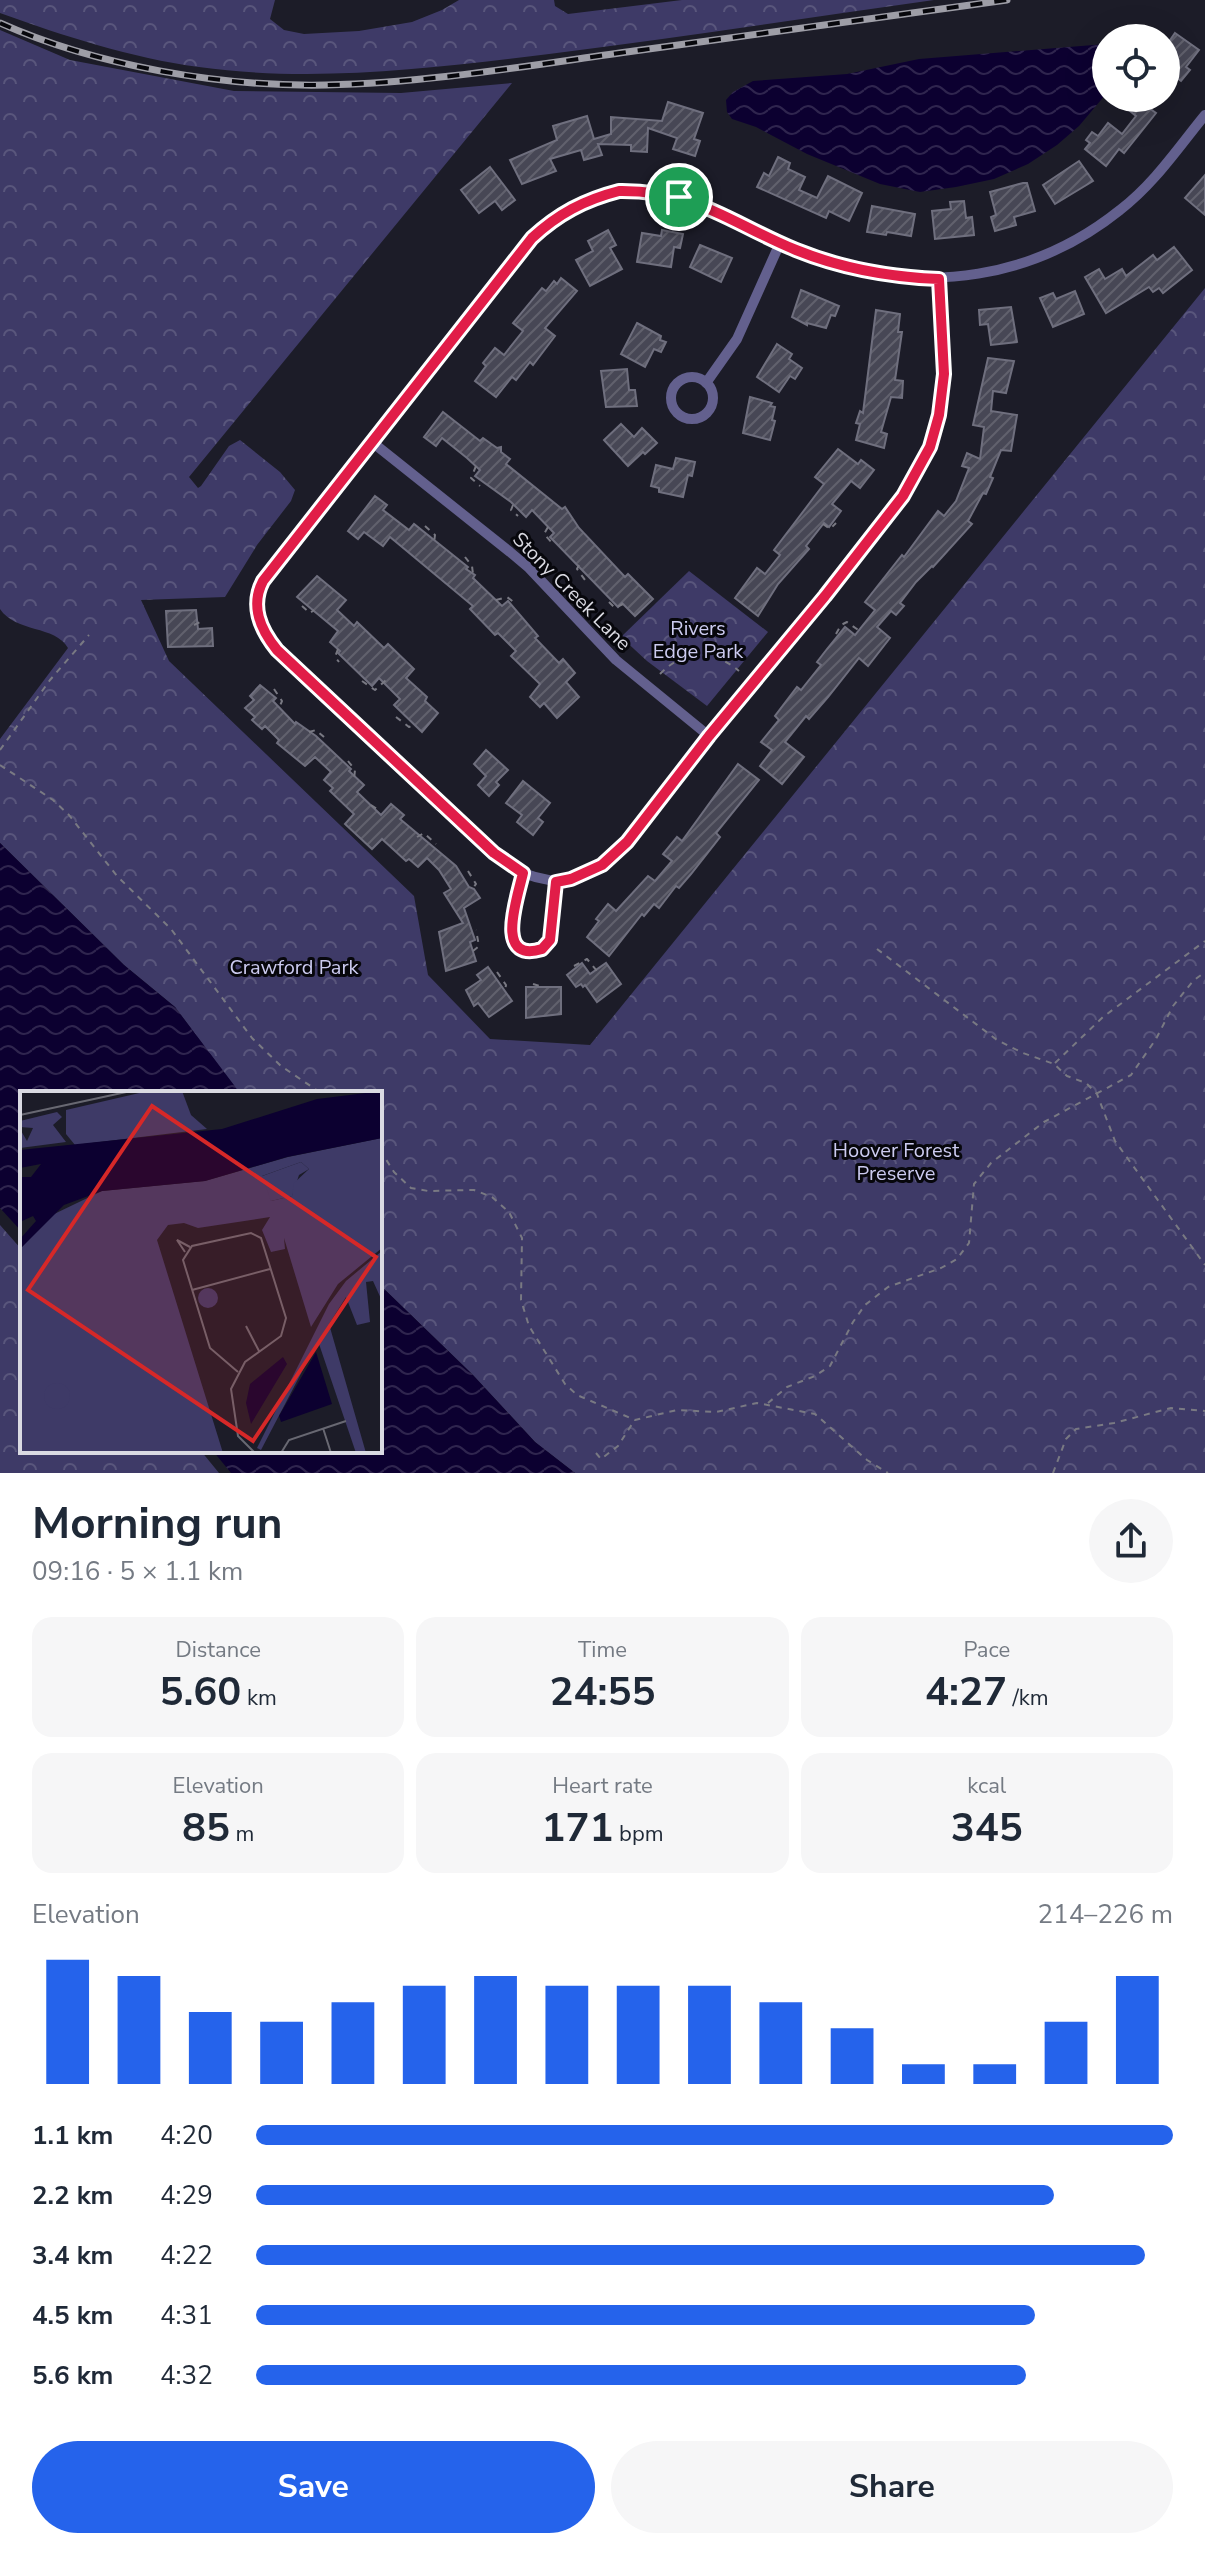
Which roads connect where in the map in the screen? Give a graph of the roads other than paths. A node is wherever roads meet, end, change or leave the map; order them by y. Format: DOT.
graph roads {
  1 [pos="1205,115"];
  2 [pos="780,243"];
  3 [pos="939,279"];
  4 [pos="706,383"];
  5 [pos="372,442"];
  6 [pos="709,736"];
  7 [pos="523,873"];
  8 [pos="556,882"];
  1 -- 3 [label="street"];
  2 -- 3 [label="street"];
  2 -- 4 [label="street"];
  2 -- 5 [label="street"];
  3 -- 6 [label="street"];
  4 -- 4 [label="street"];
  5 -- 6 [label="street, Stony Creek Lane"];
  5 -- 7 [label="street"];
  6 -- 8 [label="street"];
  7 -- 8 [label="street"];
  7 -- 8 [label="street"];
}
